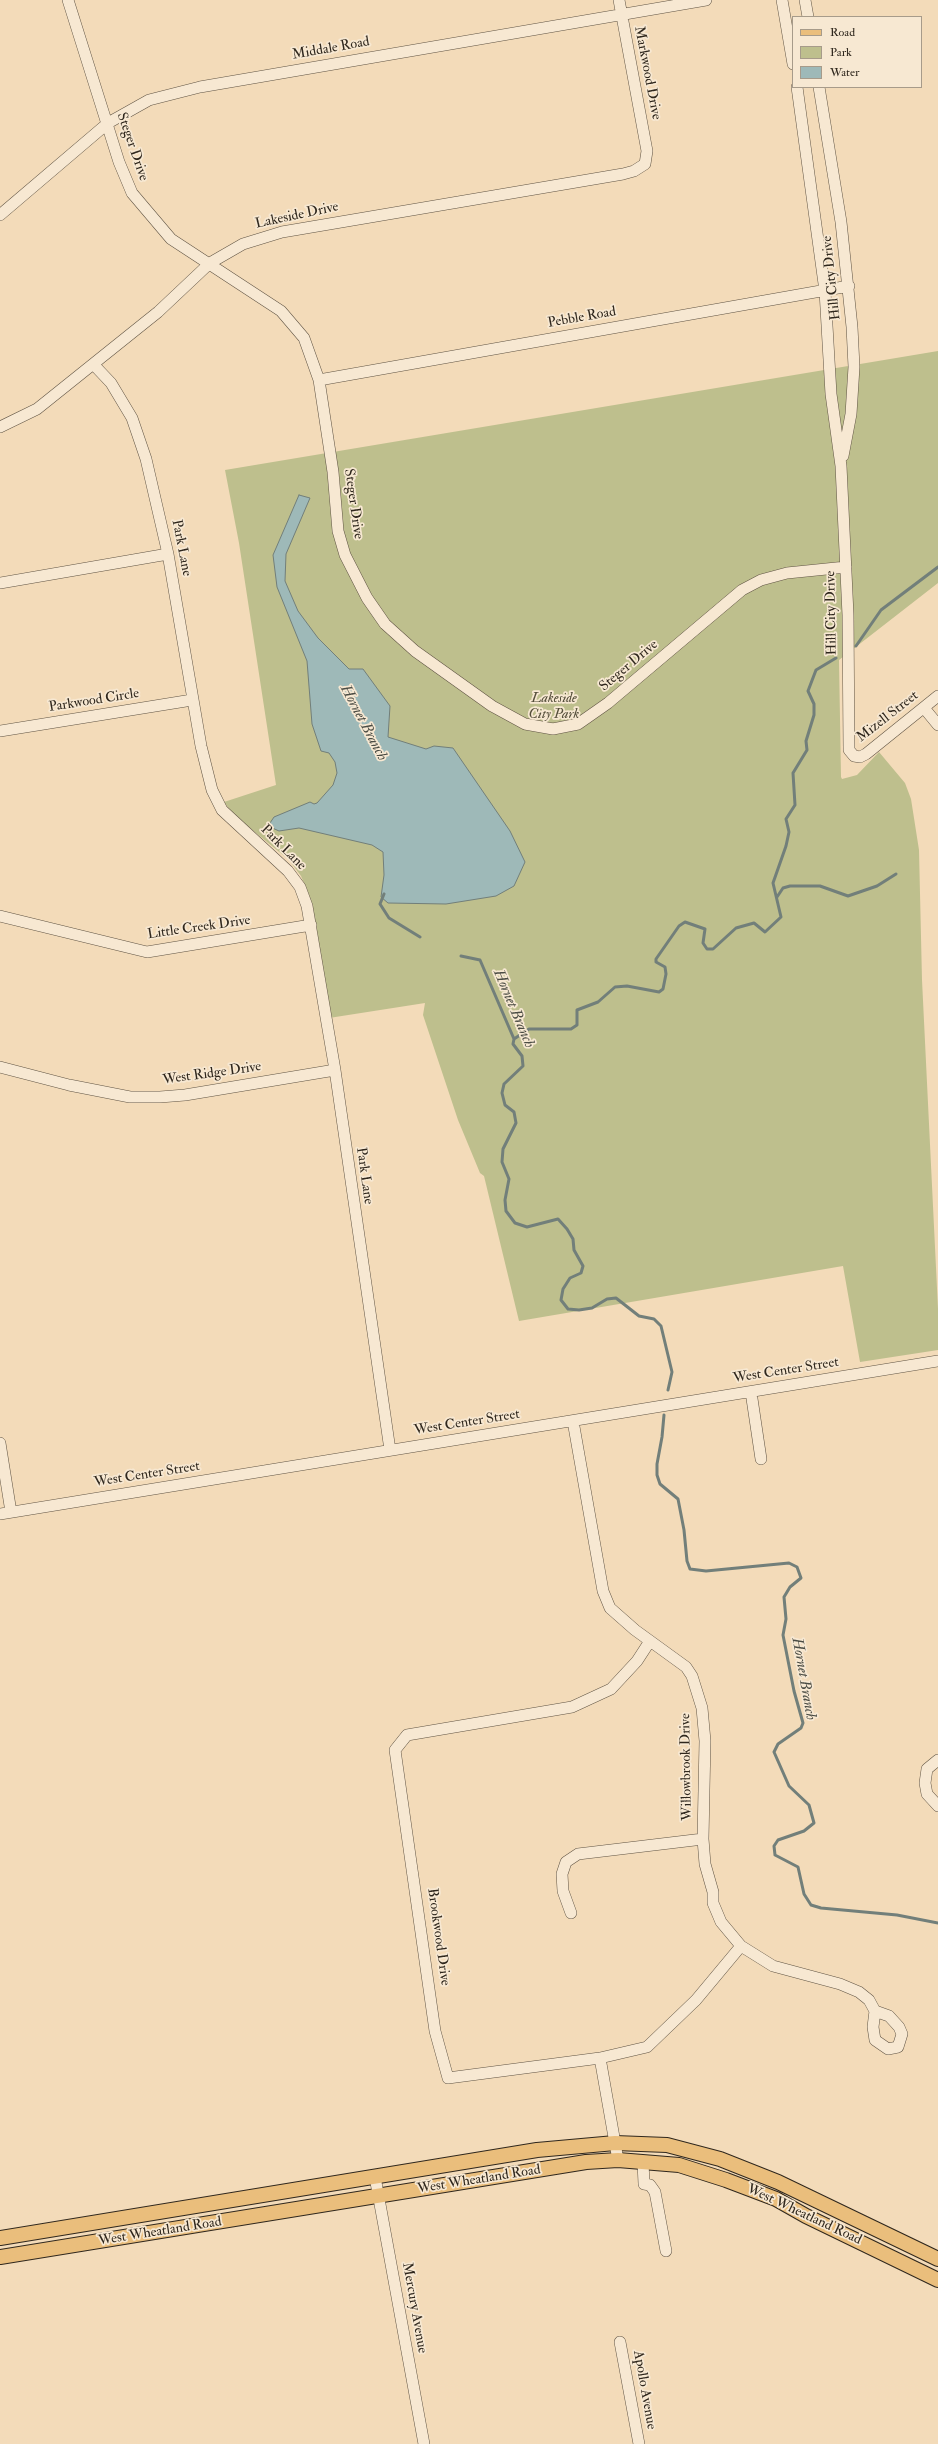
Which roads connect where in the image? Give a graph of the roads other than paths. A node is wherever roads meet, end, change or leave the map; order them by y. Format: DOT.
graph roads {
  1 [pos="68,0"];
  2 [pos="619,0"];
  3 [pos="706,0"];
  4 [pos="782,0"];
  5 [pos="805,0"];
  6 [pos="621,13"];
  7 [pos="808,16"];
  8 [pos="792,58"];
  9 [pos="797,88"];
  10 [pos="819,88"];
  11 [pos="108,123"];
  12 [pos="647,151"];
  13 [pos="2,210"];
  14 [pos="210,263"];
  15 [pos="850,286"];
  16 [pos="825,291"];
  17 [pos="94,365"];
  18 [pos="319,380"];
  19 [pos="0,427"];
  20 [pos="841,466"];
  21 [pos="168,554"];
  22 [pos="846,567"];
  23 [pos="0,583"];
  24 [pos="938,696"];
  25 [pos="192,700"];
  26 [pos="924,708"];
  27 [pos="938,725"];
  28 [pos="0,731"];
  29 [pos="854,756"];
  30 [pos="0,916"];
  31 [pos="311,925"];
  32 [pos="0,1067"];
  33 [pos="335,1070"];
  34 [pos="938,1361"];
  35 [pos="751,1392"];
  36 [pos="573,1420"];
  37 [pos="0,1443"];
  38 [pos="390,1450"];
  39 [pos="762,1458"];
  40 [pos="11,1512"];
  41 [pos="0,1514"];
  42 [pos="650,1641"];
  43 [pos="938,1760"];
  44 [pos="938,1806"];
  45 [pos="703,1839"];
  46 [pos="571,1913"];
  47 [pos="741,1946"];
  48 [pos="875,2011"];
  49 [pos="600,2058"];
  50 [pos="616,2143"];
  51 [pos="618,2160"];
  52 [pos="643,2162"];
  53 [pos="375,2177"];
  54 [pos="379,2196"];
  55 [pos="156,2212"];
  56 [pos="160,2232"];
  57 [pos="0,2238"];
  58 [pos="666,2251"];
  59 [pos="0,2257"];
  60 [pos="938,2259"];
  61 [pos="938,2280"];
  62 [pos="620,2342"];
  63 [pos="424,2444"];
  64 [pos="639,2444"];
  1 -- 11 [label="street, Steger Drive"];
  2 -- 6 [label="street, Markwood Drive"];
  3 -- 6 [label="street, Middale Road"];
  4 -- 8 [label="street"];
  5 -- 7 [label="street"];
  6 -- 11 [label="street, Middale Road"];
  6 -- 12 [label="street, Markwood Drive"];
  9 -- 16 [label="street, Hill City Drive"];
  10 -- 15 [label="street, Hill City Drive"];
  11 -- 13 [label="street, Middale Road"];
  11 -- 14 [label="street, Steger Drive"];
  12 -- 14 [label="street, Lakeside Drive"];
  14 -- 17 [label="street, Lakeside Drive"];
  14 -- 18 [label="street, Steger Drive"];
  15 -- 16 [label="street, Pebble Road"];
  15 -- 20 [label="street, Hill City Drive"];
  16 -- 18 [label="street, Pebble Road"];
  16 -- 20 [label="street, Hill City Drive"];
  17 -- 19 [label="street, Lakeside Drive"];
  17 -- 21 [label="street, Park Lane"];
  18 -- 22 [label="street, Steger Drive"];
  20 -- 22 [label="street, Hill City Drive"];
  21 -- 23 [label="street"];
  21 -- 25 [label="street, Park Lane"];
  22 -- 29 [label="street, Hill City Drive"];
  24 -- 26 [label="street, Mizell Street"];
  25 -- 28 [label="street, Parkwood Circle"];
  25 -- 31 [label="street, Park Lane"];
  26 -- 27 [label="street"];
  26 -- 29 [label="street, Mizell Street"];
  30 -- 31 [label="street, Little Creek Drive"];
  31 -- 33 [label="street, Park Lane"];
  32 -- 33 [label="street, West Ridge Drive"];
  33 -- 38 [label="street, Park Lane"];
  34 -- 35 [label="street, West Center Street"];
  35 -- 36 [label="street, West Center Street"];
  35 -- 39 [label="street"];
  36 -- 38 [label="street, West Center Street"];
  36 -- 42 [label="street, Willowbrook Drive"];
  37 -- 40 [label="street"];
  38 -- 40 [label="street, West Center Street"];
  40 -- 41 [label="street, West Center Street"];
  42 -- 45 [label="street, Willowbrook Drive"];
  42 -- 49 [label="street, Brookwood Drive"];
  43 -- 44 [label="street"];
  45 -- 46 [label="street"];
  45 -- 47 [label="street, Willowbrook Drive"];
  47 -- 48 [label="street, Willowbrook Drive"];
  47 -- 49 [label="street, Brookwood Drive"];
  49 -- 50 [label="street"];
  50 -- 51 [label="street"];
  50 -- 53 [label="main road, West Wheatland Road"];
  50 -- 60 [label="main road, West Wheatland Road"];
  51 -- 52 [label="main road, West Wheatland Road"];
  51 -- 54 [label="main road, West Wheatland Road"];
  52 -- 58 [label="street"];
  52 -- 61 [label="main road, West Wheatland Road"];
  53 -- 54 [label="street, Mercury Avenue"];
  53 -- 55 [label="main road, West Wheatland Road"];
  54 -- 56 [label="main road, West Wheatland Road"];
  54 -- 63 [label="street, Mercury Avenue"];
  55 -- 56 [label="main road"];
  55 -- 57 [label="main road, West Wheatland Road"];
  56 -- 59 [label="main road, West Wheatland Road"];
  62 -- 64 [label="street, Apollo Avenue"];
}
